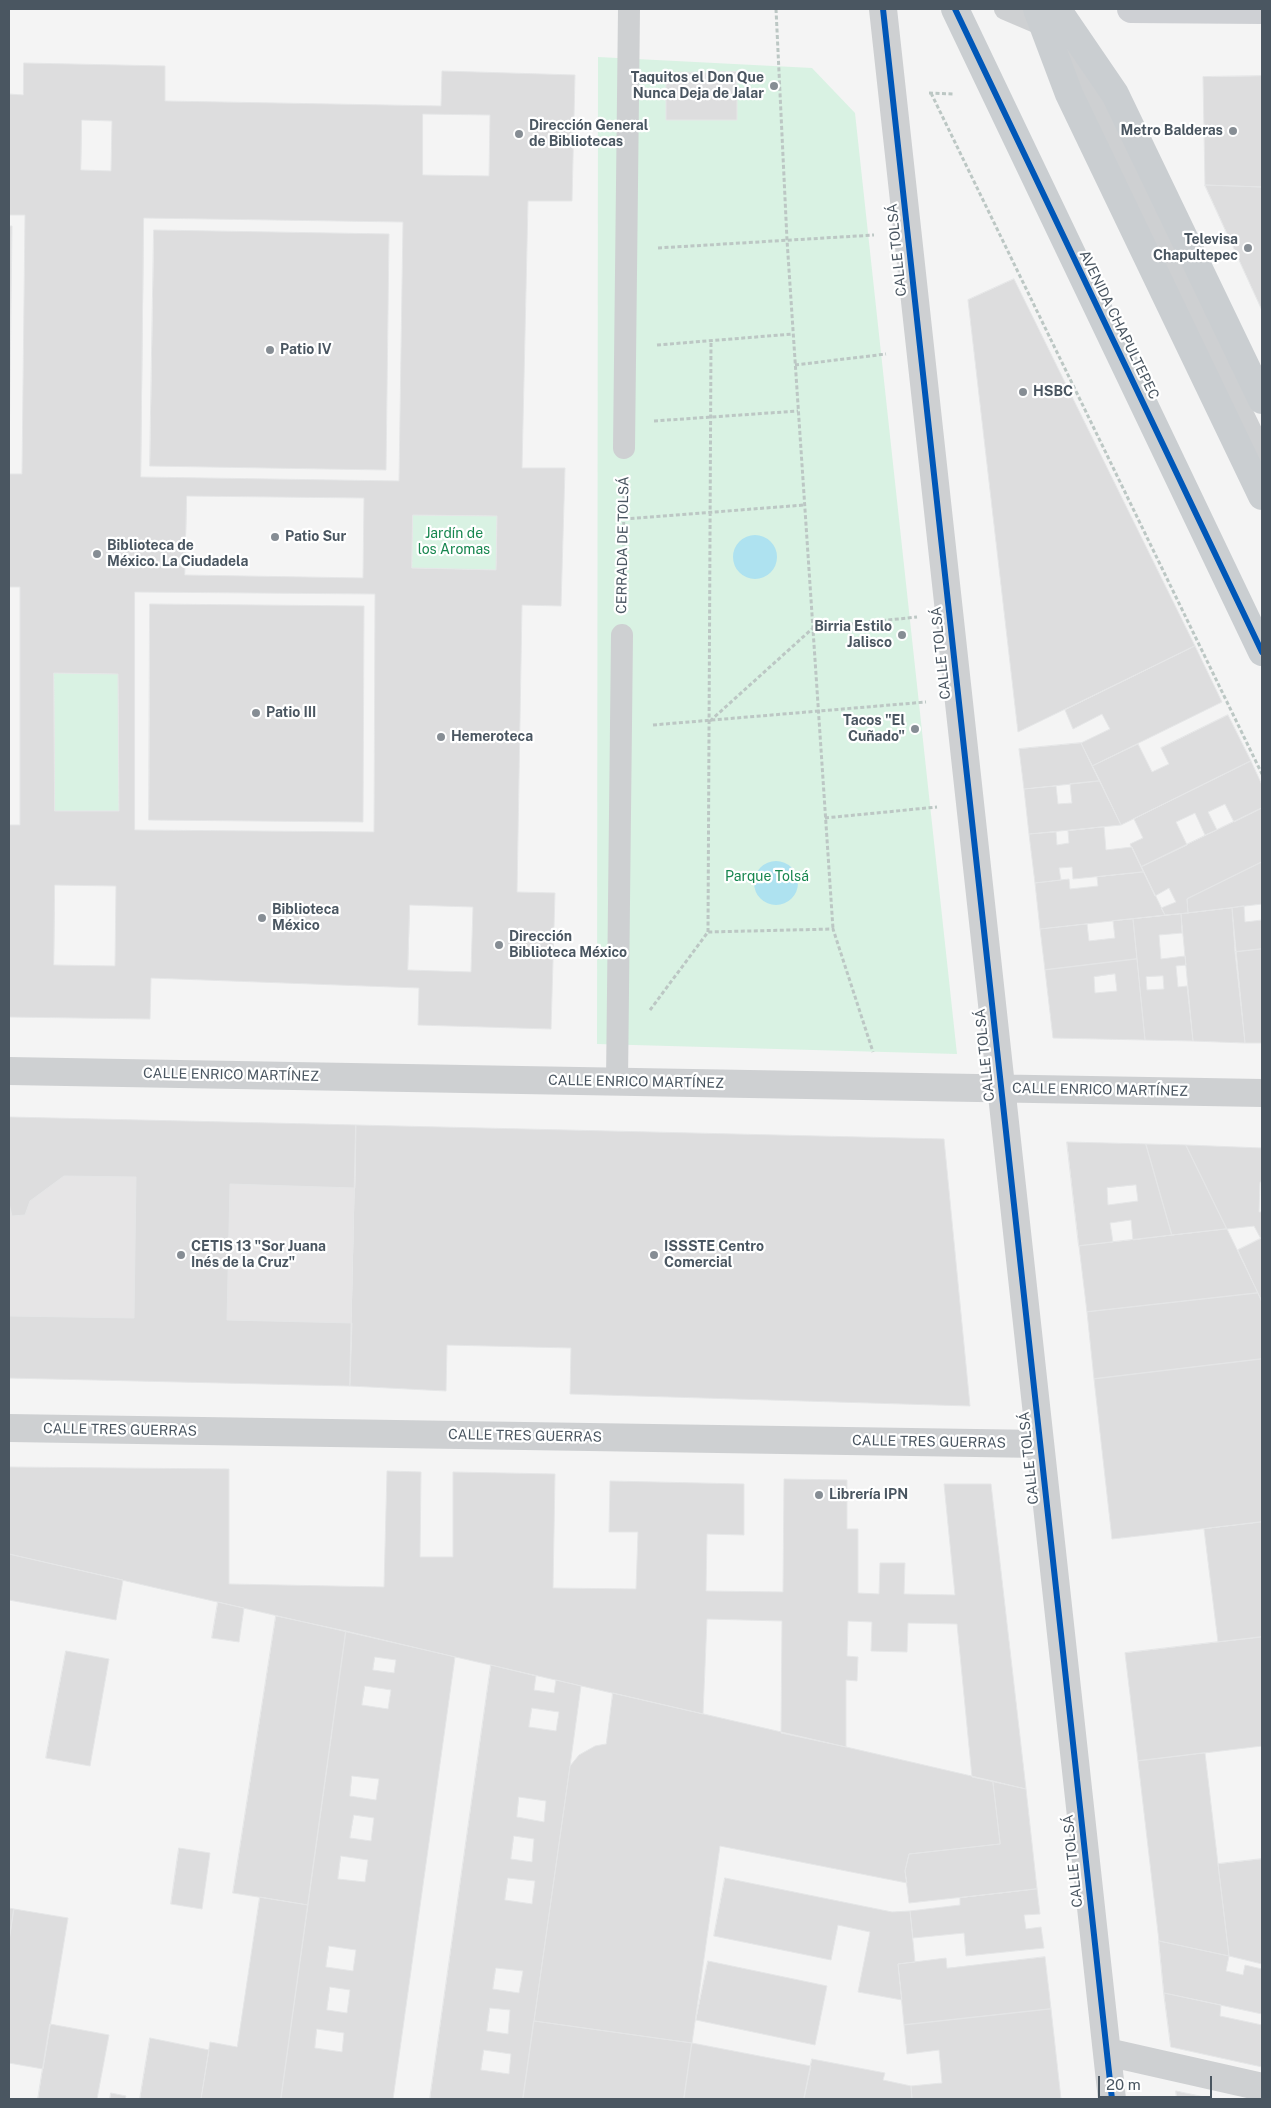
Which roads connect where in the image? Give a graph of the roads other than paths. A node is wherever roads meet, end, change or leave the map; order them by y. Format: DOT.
graph roads {
  1 [pos="630,9"];
  2 [pos="883,9"];
  3 [pos="955,9"];
  4 [pos="1005,9"];
  5 [pos="1131,9"];
  6 [pos="1262,10"];
  7 [pos="1046,14"];
  8 [pos="1262,400"];
  9 [pos="624,448"];
  10 [pos="1262,454"];
  11 [pos="1262,496"];
  12 [pos="622,635"];
  13 [pos="1262,652"];
  14 [pos="9,1071"];
  15 [pos="616,1081"];
  16 [pos="1001,1088"];
  17 [pos="1262,1093"];
  18 [pos="9,1428"];
  19 [pos="1040,1444"];
  20 [pos="1107,2052"];
  21 [pos="1262,2087"];
  22 [pos="1112,2099"];
  1 -- 9 [label="lane"];
  2 -- 16 [label="street, CALLE TOLSÁ"];
  3 -- 13 [label="main road, AVENIDA CHAPULTEPEC"];
  4 -- 7 [label="lane"];
  5 -- 6 [label="main road"];
  7 -- 8 [label="main road"];
  7 -- 10 [label="lane"];
  7 -- 11 [label="main road"];
  12 -- 15 [label="lane"];
  14 -- 15 [label="street, CALLE ENRICO MARTÍNEZ"];
  15 -- 16 [label="street, CALLE ENRICO MARTÍNEZ"];
  16 -- 17 [label="street, CALLE ENRICO MARTÍNEZ"];
  16 -- 19 [label="street, CALLE TOLSÁ"];
  18 -- 19 [label="street, CALLE TRES GUERRAS"];
  19 -- 20 [label="street, CALLE TOLSÁ"];
  20 -- 21 [label="street"];
  20 -- 22 [label="street, CALLE TOLSÁ"];
}
